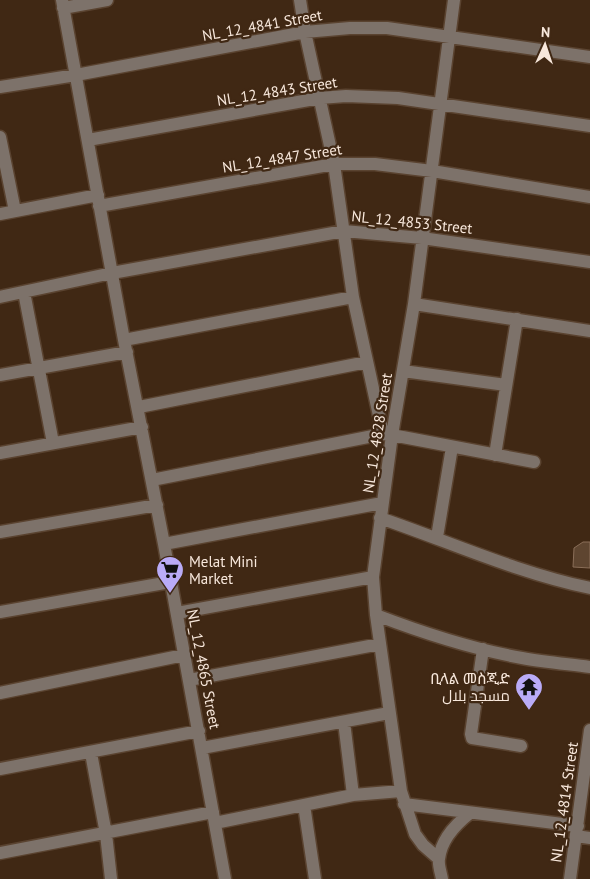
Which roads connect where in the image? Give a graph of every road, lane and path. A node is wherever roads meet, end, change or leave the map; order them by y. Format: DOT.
graph roads {
  1 [pos="107,0"];
  2 [pos="300,0"];
  3 [pos="454,0"];
  4 [pos="62,4"];
  5 [pos="305,32"];
  6 [pos="448,36"];
  7 [pos="590,57"];
  8 [pos="76,75"];
  9 [pos="0,87"];
  10 [pos="320,98"];
  11 [pos="440,104"];
  12 [pos="590,126"];
  13 [pos="0,138"];
  14 [pos="88,140"];
  15 [pos="334,164"];
  16 [pos="432,171"];
  17 [pos="590,197"];
  18 [pos="99,201"];
  19 [pos="15,211"];
  20 [pos="0,214"];
  21 [pos="344,231"];
  22 [pos="422,238"];
  23 [pos="590,262"];
  24 [pos="112,272"];
  25 [pos="24,292"];
  26 [pos="0,297"];
  27 [pos="353,297"];
  28 [pos="414,304"];
  29 [pos="517,319"];
  30 [pos="590,331"];
  31 [pos="126,346"];
  32 [pos="367,362"];
  33 [pos="40,368"];
  34 [pos="404,370"];
  35 [pos="0,375"];
  36 [pos="506,385"];
  37 [pos="139,407"];
  38 [pos="142,427"];
  39 [pos="388,434"];
  40 [pos="52,443"];
  41 [pos="452,447"];
  42 [pos="0,453"];
  43 [pos="495,455"];
  44 [pos="534,462"];
  45 [pos="152,480"];
  46 [pos="382,502"];
  47 [pos="157,505"];
  48 [pos="380,518"];
  49 [pos="0,532"];
  50 [pos="437,537"];
  51 [pos="164,544"];
  52 [pos="373,577"];
  53 [pos="170,582"];
  54 [pos="590,588"];
  55 [pos="0,612"];
  56 [pos="177,613"];
  57 [pos="376,615"];
  58 [pos="380,644"];
  59 [pos="483,649"];
  60 [pos="184,655"];
  61 [pos="590,667"];
  62 [pos="189,680"];
  63 [pos="0,693"];
  64 [pos="389,713"];
  65 [pos="344,722"];
  66 [pos="590,730"];
  67 [pos="199,731"];
  68 [pos="521,746"];
  69 [pos="202,748"];
  70 [pos="91,752"];
  71 [pos="0,769"];
  72 [pos="587,773"];
  73 [pos="401,791"];
  74 [pos="353,795"];
  75 [pos="404,804"];
  76 [pos="304,805"];
  77 [pos="470,813"];
  78 [pos="214,817"];
  79 [pos="577,831"];
  80 [pos="106,834"];
  81 [pos="590,838"];
  82 [pos="0,853"];
  83 [pos="438,859"];
  84 [pos="111,879"];
  85 [pos="225,879"];
  86 [pos="316,879"];
  87 [pos="442,879"];
  88 [pos="570,879"];
  1 -- 4 [label="street"];
  2 -- 5 [label="street"];
  3 -- 6 [label="street, NL_12_4828 Street"];
  4 -- 8 [label="street, NL_12_4865 Street"];
  5 -- 6 [label="street, NL_12_4841 Street"];
  5 -- 8 [label="street, NL_12_4841 Street"];
  5 -- 10 [label="street"];
  6 -- 7 [label="street, NL_12_4841 Street"];
  6 -- 11 [label="street, NL_12_4828 Street"];
  8 -- 9 [label="street, NL_12_4841 Street"];
  8 -- 14 [label="street, NL_12_4865 Street"];
  10 -- 11 [label="street, NL_12_4843 Street"];
  10 -- 14 [label="street, NL_12_4843 Street"];
  10 -- 15 [label="street"];
  11 -- 12 [label="street, NL_12_4843 Street"];
  11 -- 16 [label="street, NL_12_4828 Street"];
  13 -- 19 [label="street"];
  14 -- 18 [label="street, NL_12_4865 Street"];
  15 -- 16 [label="street, NL_12_4847 Street"];
  15 -- 18 [label="street, NL_12_4847 Street"];
  15 -- 21 [label="street"];
  16 -- 17 [label="street, NL_12_4847 Street"];
  16 -- 22 [label="street, NL_12_4828 Street"];
  18 -- 19 [label="street, NL_12_4847 Street"];
  18 -- 24 [label="street, NL_12_4865 Street"];
  19 -- 20 [label="street, NL_12_4847 Street"];
  21 -- 22 [label="street, NL_12_4853 Street"];
  21 -- 24 [label="street, NL_12_4853 Street"];
  21 -- 27 [label="street"];
  22 -- 23 [label="street, NL_12_4853 Street"];
  22 -- 28 [label="street, NL_12_4828 Street"];
  24 -- 25 [label="street, NL_12_4853 Street"];
  24 -- 31 [label="street, NL_12_4865 Street"];
  25 -- 26 [label="street, NL_12_4853 Street"];
  25 -- 33 [label="street"];
  27 -- 31 [label="street"];
  27 -- 32 [label="street"];
  28 -- 29 [label="street"];
  28 -- 34 [label="street, NL_12_4828 Street"];
  29 -- 30 [label="street"];
  29 -- 36 [label="street"];
  31 -- 33 [label="street"];
  31 -- 37 [label="street, NL_12_4865 Street"];
  32 -- 37 [label="street"];
  32 -- 39 [label="street"];
  33 -- 35 [label="street"];
  33 -- 40 [label="street"];
  34 -- 36 [label="street"];
  34 -- 39 [label="street, NL_12_4828 Street"];
  36 -- 43 [label="street"];
  37 -- 38 [label="street, NL_12_4865 Street"];
  38 -- 40 [label="street"];
  38 -- 45 [label="street, NL_12_4865 Street"];
  39 -- 41 [label="street"];
  39 -- 45 [label="street"];
  39 -- 46 [label="street, NL_12_4828 Street"];
  40 -- 42 [label="street"];
  41 -- 43 [label="street"];
  41 -- 50 [label="street"];
  43 -- 44 [label="street"];
  45 -- 47 [label="street, NL_12_4865 Street"];
  46 -- 48 [label="street, NL_12_4828 Street"];
  46 -- 51 [label="street"];
  47 -- 49 [label="street"];
  47 -- 51 [label="street, NL_12_4865 Street"];
  48 -- 50 [label="street"];
  48 -- 52 [label="street, NL_12_4828 Street"];
  50 -- 54 [label="street"];
  51 -- 53 [label="street, NL_12_4865 Street"];
  52 -- 56 [label="street"];
  52 -- 57 [label="street, NL_12_4828 Street"];
  53 -- 55 [label="street"];
  53 -- 56 [label="street, NL_12_4865 Street"];
  56 -- 60 [label="street, NL_12_4865 Street"];
  57 -- 58 [label="street, NL_12_4828 Street"];
  57 -- 59 [label="street"];
  58 -- 62 [label="street"];
  58 -- 64 [label="street, NL_12_4828 Street"];
  59 -- 61 [label="street"];
  59 -- 68 [label="street"];
  60 -- 62 [label="street, NL_12_4865 Street"];
  60 -- 63 [label="street"];
  62 -- 67 [label="street, NL_12_4865 Street"];
  64 -- 65 [label="street"];
  64 -- 73 [label="street, NL_12_4828 Street"];
  65 -- 69 [label="street"];
  65 -- 74 [label="street"];
  66 -- 72 [label="street, NL_12_4814 Street"];
  67 -- 69 [label="street, NL_12_4865 Street"];
  67 -- 70 [label="street"];
  69 -- 78 [label="street, NL_12_4865 Street"];
  70 -- 71 [label="street"];
  70 -- 80 [label="street"];
  72 -- 79 [label="street, NL_12_4814 Street"];
  73 -- 74 [label="street"];
  73 -- 75 [label="street, NL_12_4828 Street"];
  74 -- 76 [label="street"];
  75 -- 77 [label="street"];
  75 -- 83 [label="street, NL_12_4828 Street"];
  76 -- 78 [label="street"];
  76 -- 86 [label="street"];
  77 -- 79 [label="street"];
  77 -- 83 [label="street"];
  78 -- 80 [label="street"];
  78 -- 85 [label="street, NL_12_4865 Street"];
  79 -- 81 [label="street"];
  79 -- 88 [label="street, NL_12_4814 Street"];
  80 -- 82 [label="street"];
  80 -- 84 [label="street"];
  83 -- 87 [label="street"];
}
